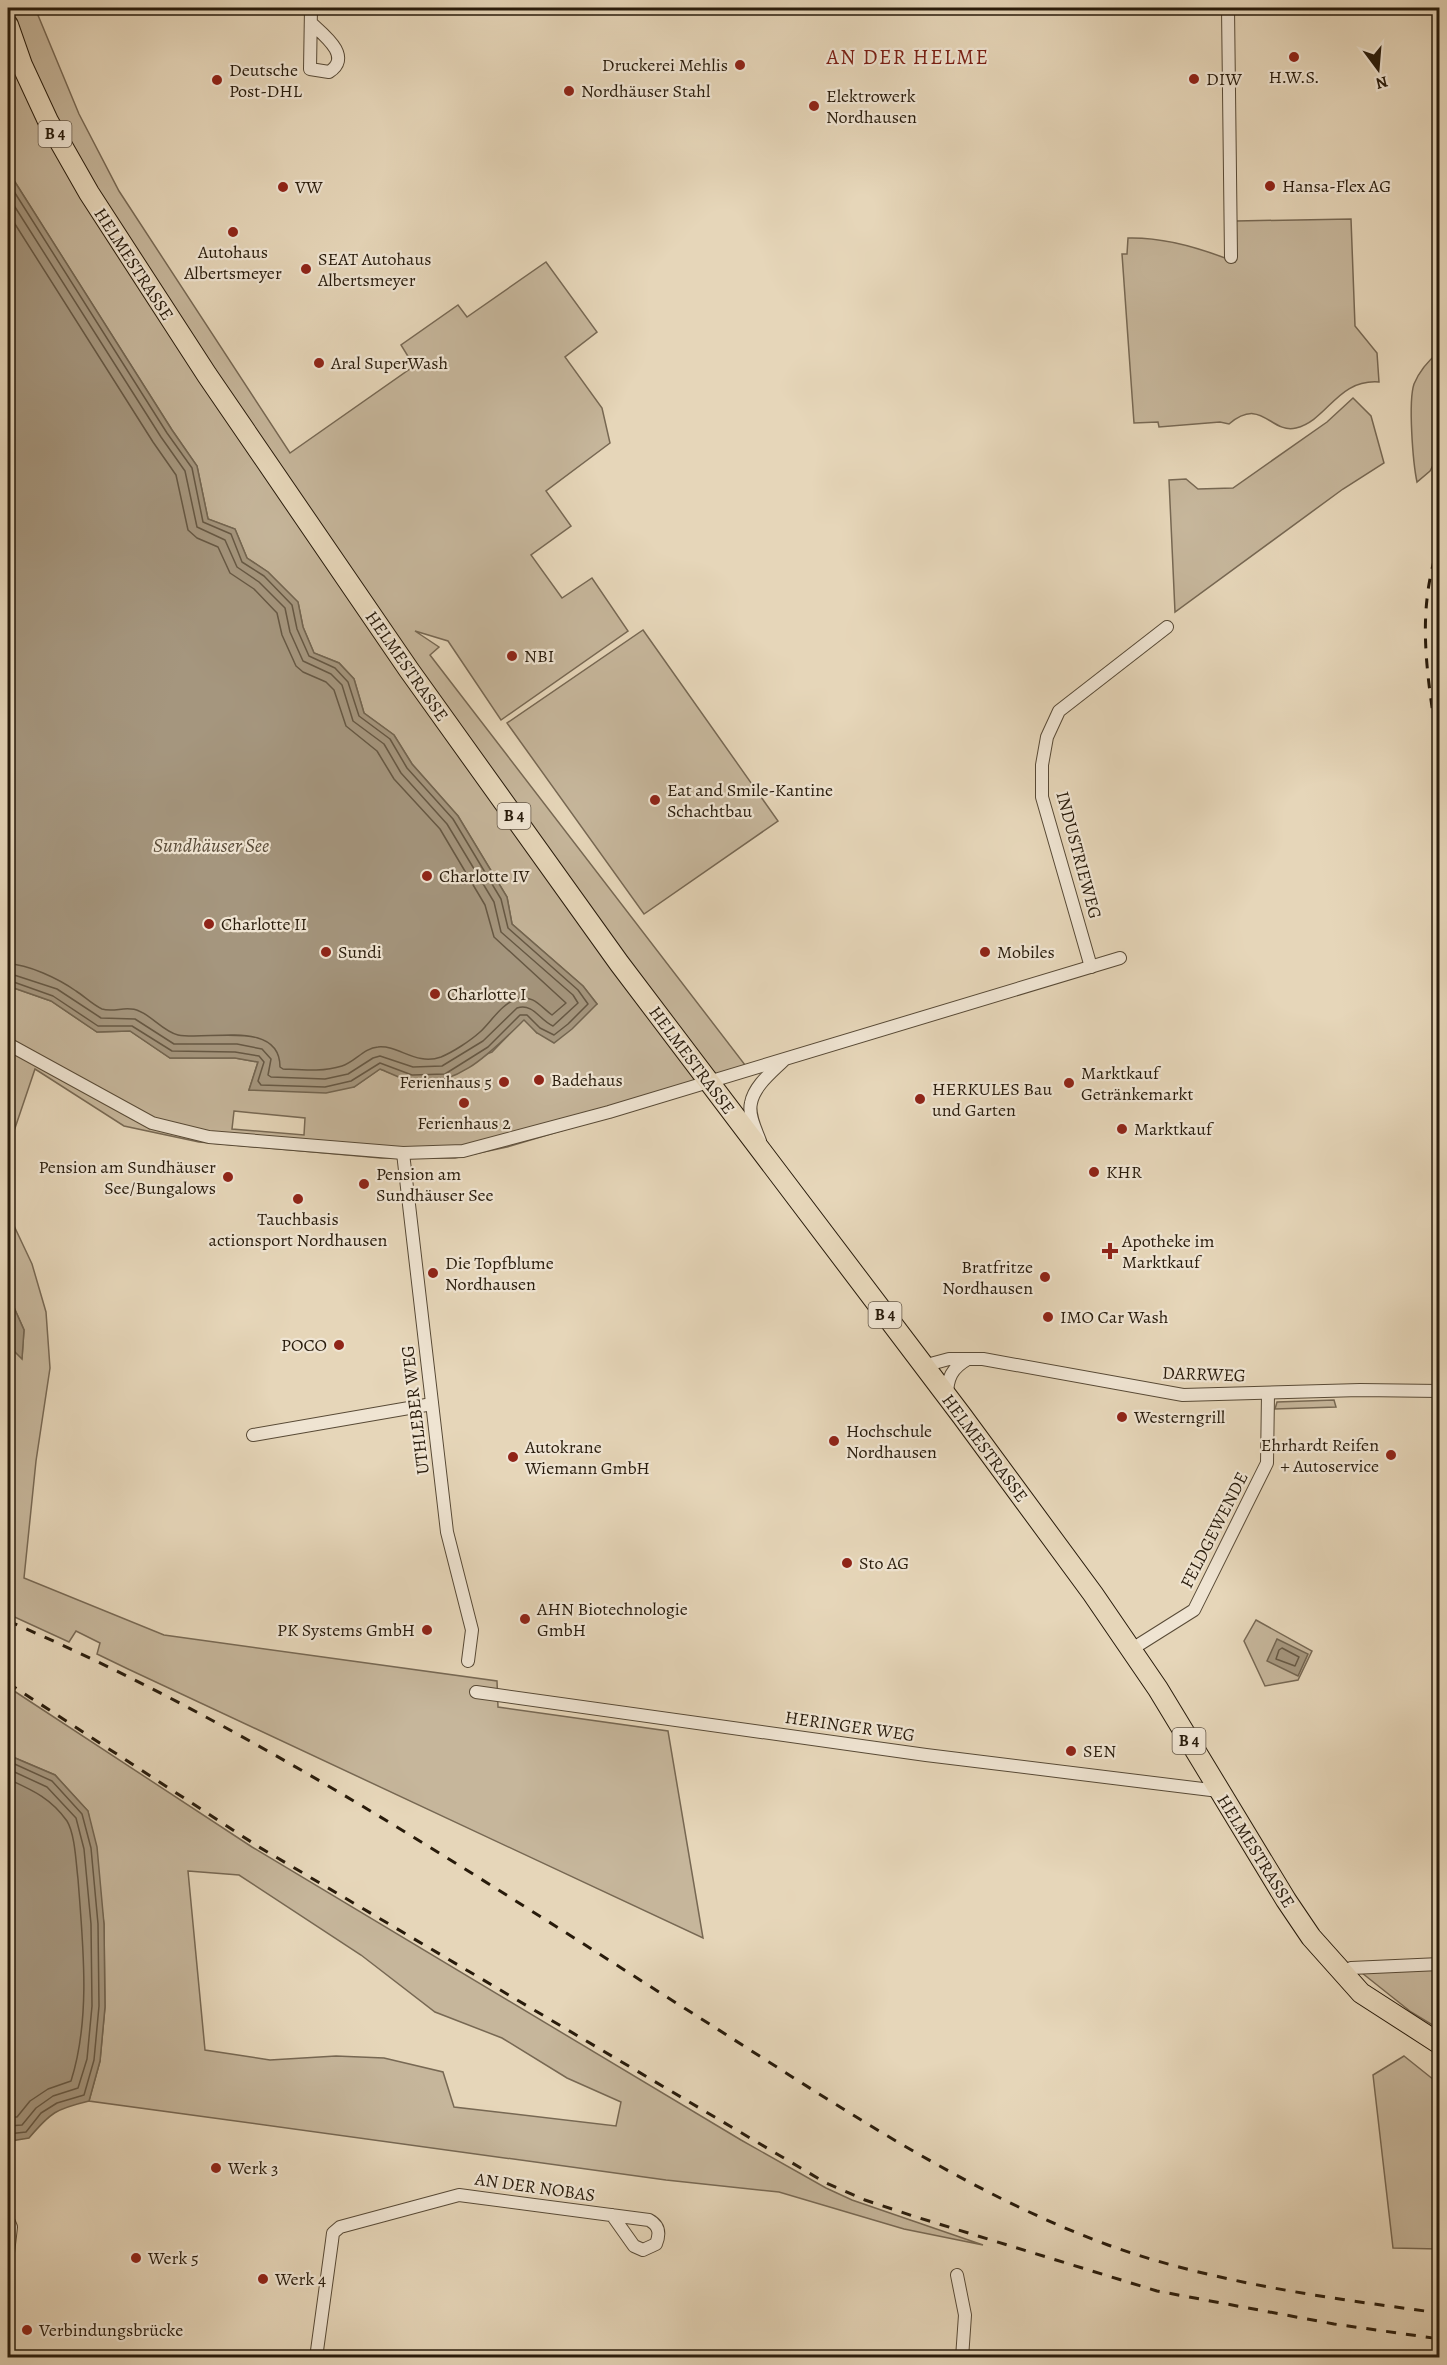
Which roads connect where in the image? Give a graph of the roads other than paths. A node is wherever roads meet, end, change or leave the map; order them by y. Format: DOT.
graph roads {
  1 [pos="311,8"];
  2 [pos="1228,8"];
  3 [pos="311,23"];
  4 [pos="8,25"];
  5 [pos="1231,257"];
  6 [pos="1167,627"];
  7 [pos="1120,958"];
  8 [pos="1091,967"];
  9 [pos="8,1044"];
  10 [pos="786,1059"];
  11 [pos="708,1082"];
  12 [pos="762,1151"];
  13 [pos="403,1153"];
  14 [pos="970,1358"];
  15 [pos="923,1366"];
  16 [pos="1440,1391"];
  17 [pos="1268,1394"];
  18 [pos="947,1397"];
  19 [pos="432,1404"];
  20 [pos="253,1435"];
  21 [pos="1132,1649"];
  22 [pos="468,1661"];
  23 [pos="476,1692"];
  24 [pos="1219,1791"];
  25 [pos="1440,1964"];
  26 [pos="1341,1973"];
  27 [pos="1440,2044"];
  28 [pos="612,2215"];
  29 [pos="8,2220"];
  30 [pos="8,2253"];
  31 [pos="957,2275"];
  32 [pos="316,2358"];
  33 [pos="962,2358"];
  1 -- 3 [label="street"];
  2 -- 5 [label="street"];
  4 -- 11 [label="main road, HELMESTRASSE / B 4"];
  6 -- 8 [label="street, INDUSTRIEWEG"];
  7 -- 8 [label="street"];
  8 -- 10 [label="street"];
  9 -- 13 [label="street"];
  10 -- 11 [label="street"];
  10 -- 12 [label="street"];
  11 -- 12 [label="main road, HELMESTRASSE / B 4"];
  11 -- 13 [label="street"];
  12 -- 15 [label="main road, HELMESTRASSE / B 4"];
  13 -- 19 [label="street, UTHLEBER WEG"];
  14 -- 15 [label="street, DARRWEG"];
  14 -- 17 [label="street, DARRWEG"];
  14 -- 18 [label="street"];
  15 -- 18 [label="main road, HELMESTRASSE / B 4"];
  16 -- 17 [label="street, DARRWEG"];
  17 -- 21 [label="street, FELDGEWENDE"];
  18 -- 21 [label="main road, HELMESTRASSE / B 4"];
  19 -- 20 [label="street"];
  19 -- 22 [label="street, UTHLEBER WEG"];
  21 -- 24 [label="main road, HELMESTRASSE / B 4"];
  23 -- 24 [label="street, HERINGER WEG"];
  24 -- 26 [label="main road, HELMESTRASSE / B 4"];
  25 -- 26 [label="street"];
  26 -- 27 [label="main road, HELMESTRASSE / B 4"];
  28 -- 32 [label="street, AN DER NOBAS"];
  29 -- 30 [label="street"];
  31 -- 33 [label="street"];
}
